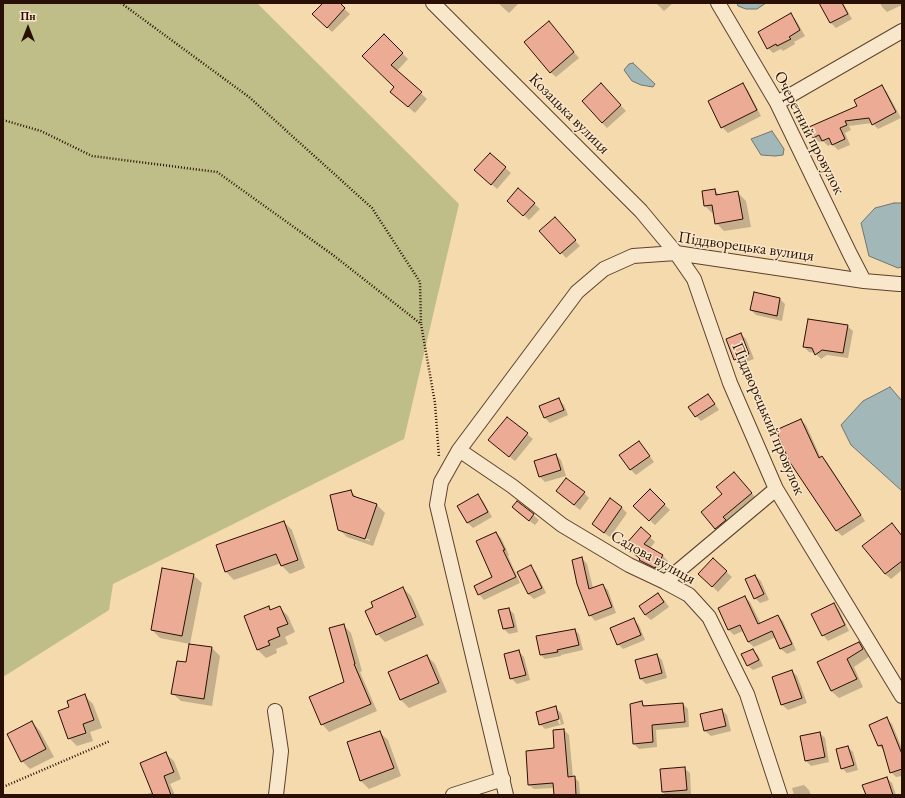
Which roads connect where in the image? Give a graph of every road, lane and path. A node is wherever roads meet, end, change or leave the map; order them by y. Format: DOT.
graph roads {
  1 [pos="121,3"];
  2 [pos="433,3"];
  3 [pos="718,3"];
  4 [pos="902,31"];
  5 [pos="777,103"];
  6 [pos="3,120"];
  7 [pos="676,253"];
  8 [pos="864,281"];
  9 [pos="902,284"];
  10 [pos="421,324"];
  11 [pos="459,450"];
  12 [pos="439,458"];
  13 [pos="776,489"];
  14 [pos="665,582"];
  15 [pos="902,696"];
  16 [pos="275,711"];
  17 [pos="110,741"];
  18 [pos="503,779"];
  19 [pos="3,787"];
  20 [pos="276,795"];
  21 [pos="453,795"];
  22 [pos="506,795"];
  23 [pos="780,795"];
  1 -- 10 [label="path"];
  2 -- 7 [label="street, Козацька вулиця"];
  3 -- 5 [label="street, Очеретний провулок"];
  4 -- 5 [label="street"];
  5 -- 8 [label="street, Очеретний провулок"];
  6 -- 10 [label="path"];
  7 -- 8 [label="street, Піддворецька вулиця"];
  7 -- 11 [label="street, Піддворецька вулиця"];
  7 -- 13 [label="street, Піддворецький провулок"];
  8 -- 9 [label="street, Піддворецька вулиця"];
  10 -- 12 [label="path"];
  11 -- 14 [label="street, Садова вулиця"];
  11 -- 18 [label="street, Піддворецька вулиця"];
  13 -- 14 [label="street"];
  13 -- 15 [label="street, Піддворецький провулок"];
  14 -- 23 [label="street, Садова вулиця"];
  16 -- 20 [label="street"];
  17 -- 19 [label="path"];
  18 -- 21 [label="street"];
  18 -- 22 [label="street, Піддворецька вулиця"];
}
